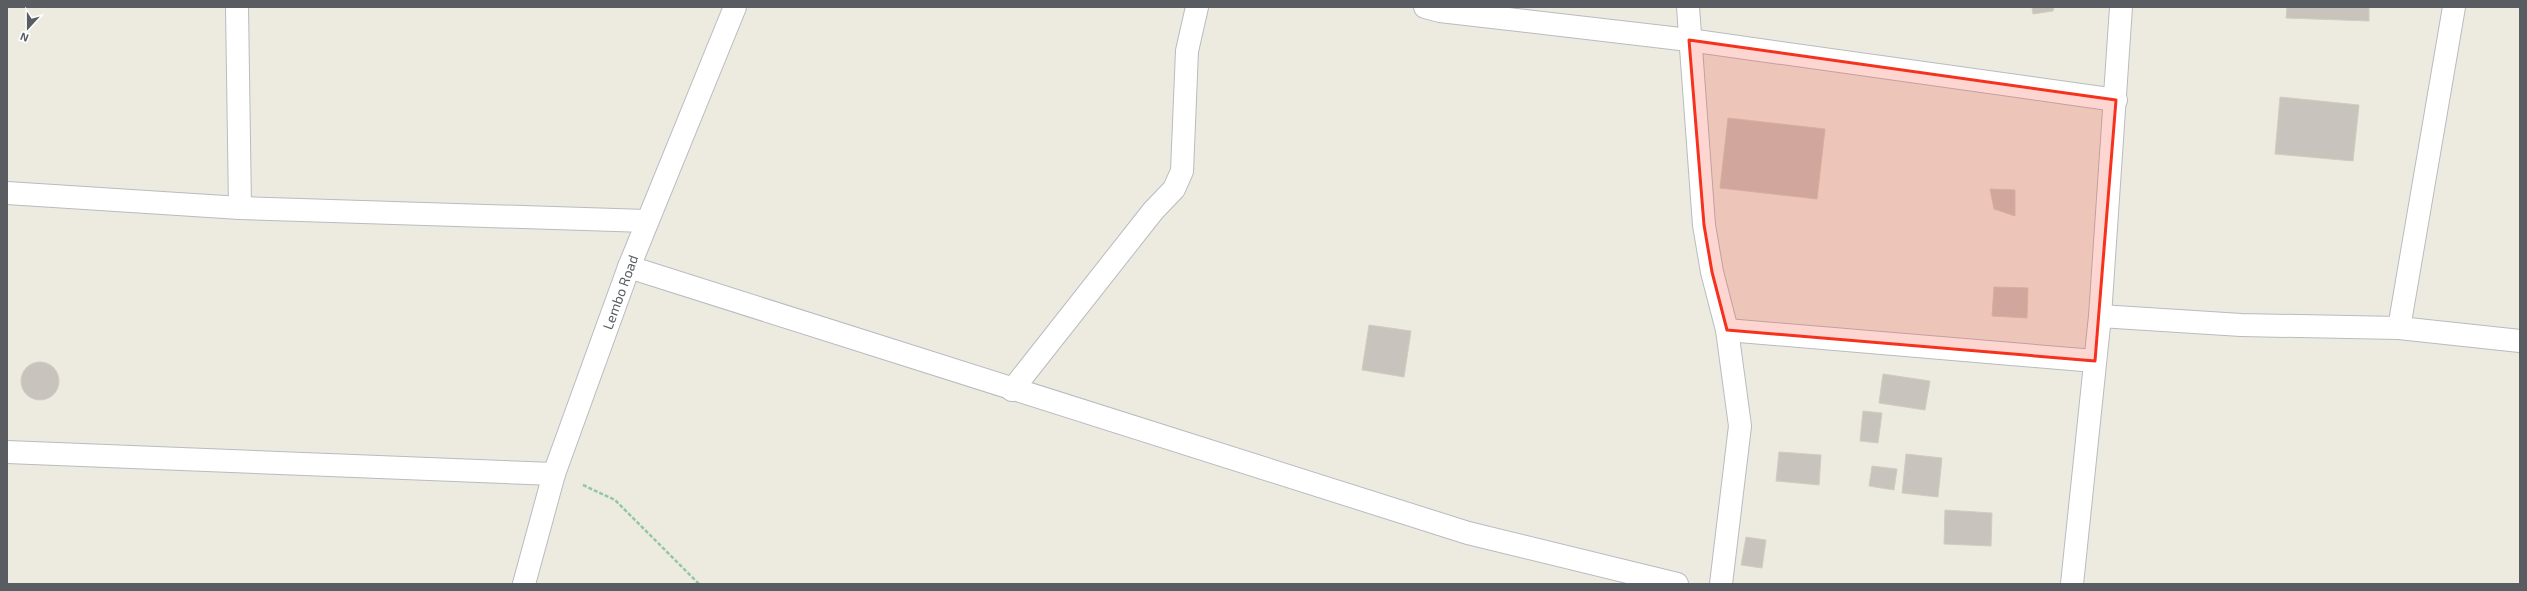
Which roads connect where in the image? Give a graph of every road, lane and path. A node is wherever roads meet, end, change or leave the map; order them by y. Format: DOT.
graph roads {
  1 [pos="237,7"];
  2 [pos="735,7"];
  3 [pos="1197,7"];
  4 [pos="1425,7"];
  5 [pos="1688,7"];
  6 [pos="2121,7"];
  7 [pos="2454,7"];
  8 [pos="1689,40"];
  9 [pos="2116,100"];
  10 [pos="7,193"];
  11 [pos="240,208"];
  12 [pos="646,221"];
  13 [pos="629,267"];
  14 [pos="2100,316"];
  15 [pos="2399,328"];
  16 [pos="1727,330"];
  17 [pos="2520,341"];
  18 [pos="2096,360"];
  19 [pos="1012,390"];
  20 [pos="7,452"];
  21 [pos="554,474"];
  22 [pos="524,584"];
  23 [pos="698,584"];
  24 [pos="1677,584"];
  25 [pos="1721,584"];
  26 [pos="2072,584"];
  1 -- 11 [label="street"];
  2 -- 12 [label="street, Lembo Road"];
  3 -- 19 [label="street"];
  4 -- 8 [label="street"];
  5 -- 8 [label="street"];
  6 -- 9 [label="street"];
  7 -- 15 [label="street"];
  8 -- 9 [label="street"];
  8 -- 16 [label="street"];
  9 -- 14 [label="street"];
  10 -- 11 [label="street"];
  11 -- 12 [label="street"];
  12 -- 13 [label="street, Lembo Road"];
  13 -- 19 [label="street"];
  13 -- 21 [label="street, Lembo Road"];
  14 -- 15 [label="street"];
  14 -- 18 [label="street"];
  15 -- 17 [label="street"];
  16 -- 18 [label="street"];
  16 -- 25 [label="street"];
  18 -- 26 [label="street"];
  19 -- 24 [label="street"];
  20 -- 21 [label="street"];
  21 -- 22 [label="street, Lembo Road"];
  21 -- 23 [label="path"];
}
